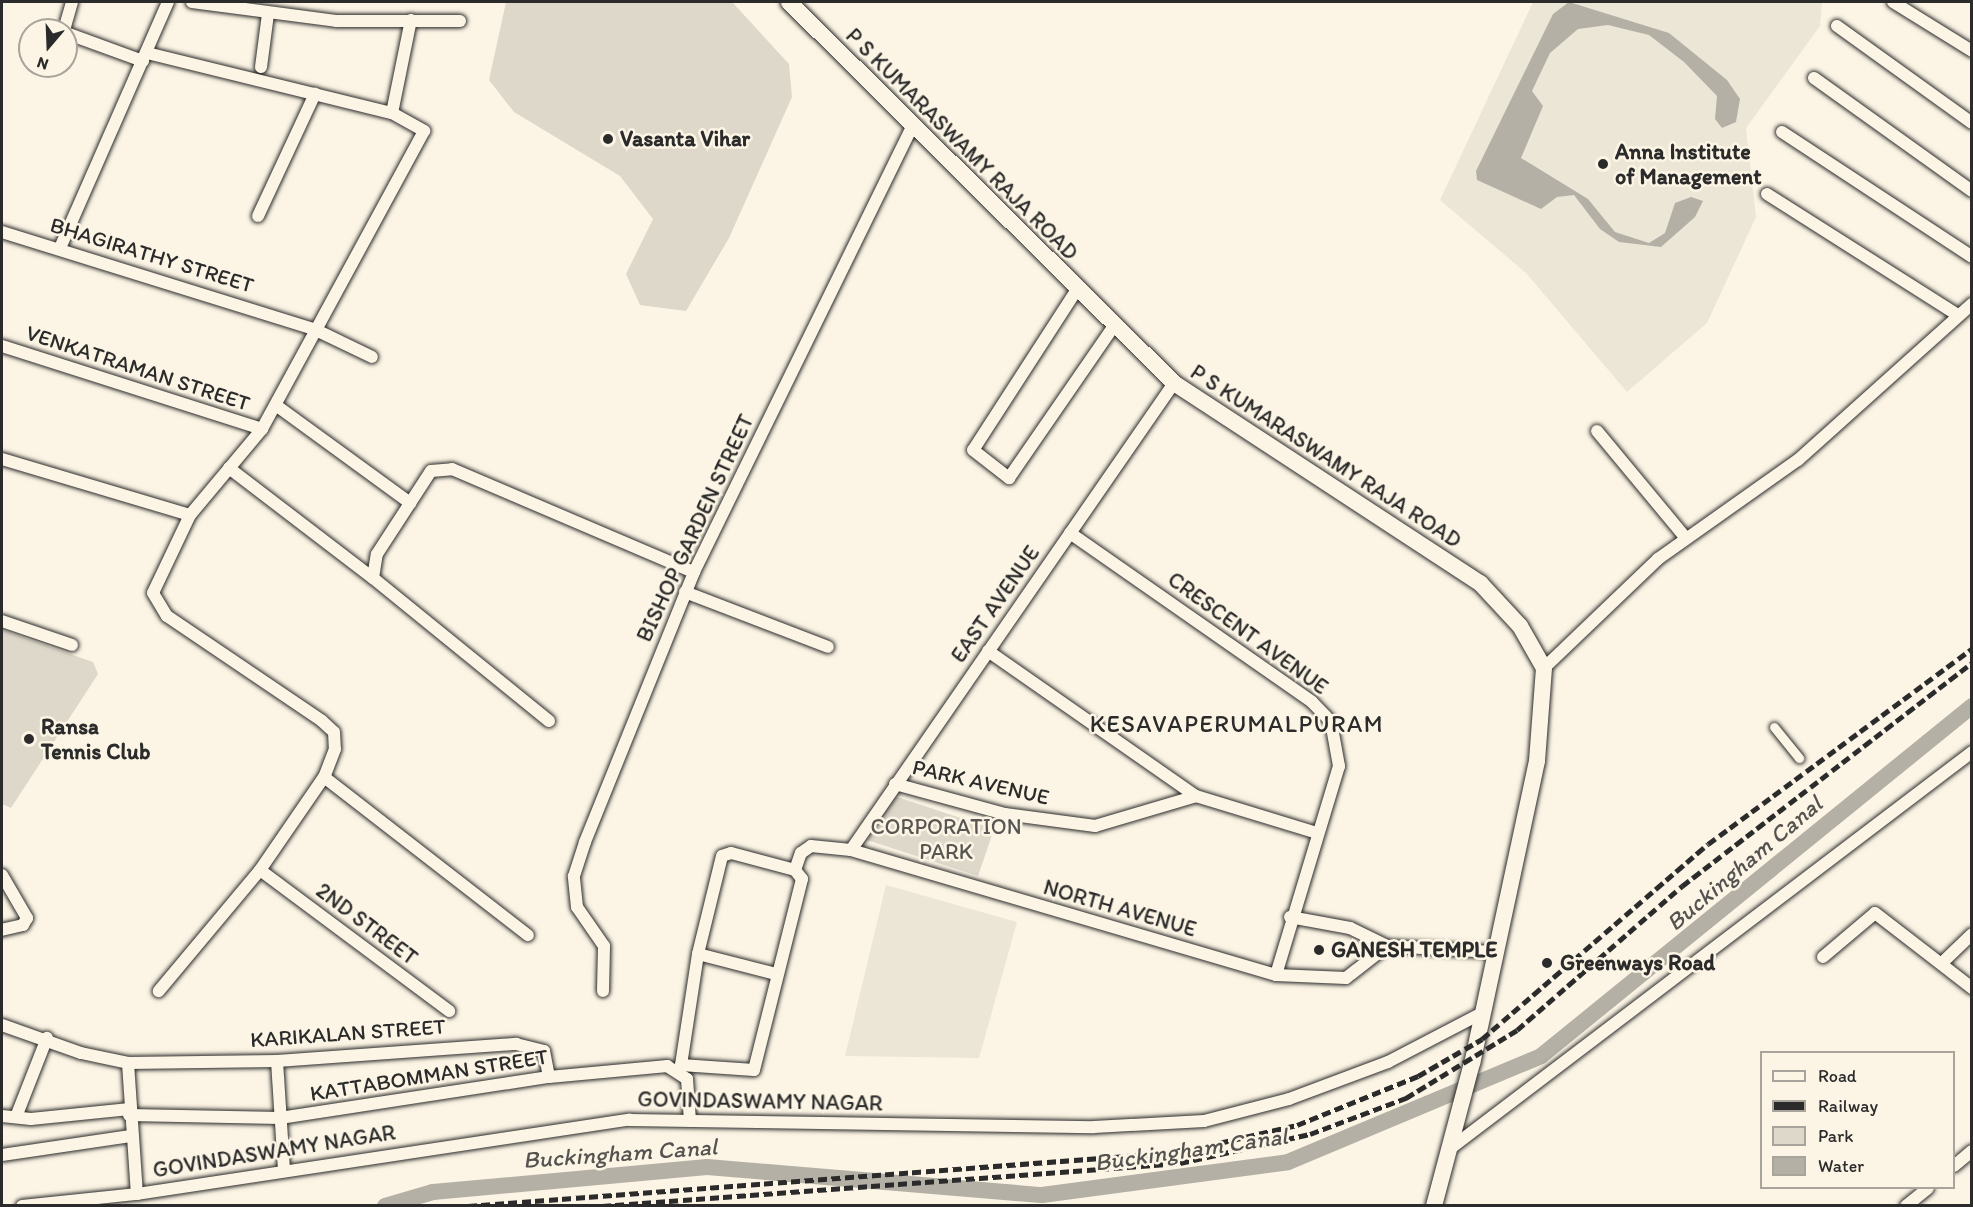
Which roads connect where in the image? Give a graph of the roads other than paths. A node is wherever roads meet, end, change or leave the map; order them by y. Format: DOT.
graph roads {
  1 [pos="72,2"];
  2 [pos="168,2"];
  3 [pos="192,2"];
  4 [pos="789,2"];
  5 [pos="1893,2"];
  6 [pos="268,14"];
  7 [pos="68,18"];
  8 [pos="411,20"];
  9 [pos="460,21"];
  10 [pos="1837,26"];
  11 [pos="78,36"];
  12 [pos="1971,51"];
  13 [pos="145,57"];
  14 [pos="261,67"];
  15 [pos="1814,78"];
  16 [pos="315,94"];
  17 [pos="392,113"];
  18 [pos="1971,123"];
  19 [pos="912,127"];
  20 [pos="1782,132"];
  21 [pos="1971,191"];
  22 [pos="1767,194"];
  23 [pos="258,216"];
  24 [pos="2,232"];
  25 [pos="60,248"];
  26 [pos="1971,257"];
  27 [pos="1076,291"];
  28 [pos="1971,304"];
  29 [pos="1959,316"];
  30 [pos="1113,327"];
  31 [pos="316,330"];
  32 [pos="2,346"];
  33 [pos="372,357"];
  34 [pos="1174,383"];
  35 [pos="277,406"];
  36 [pos="262,429"];
  37 [pos="1597,431"];
  38 [pos="2,459"];
  39 [pos="229,468"];
  40 [pos="410,503"];
  41 [pos="190,514"];
  42 [pos="1070,533"];
  43 [pos="1685,537"];
  44 [pos="694,572"];
  45 [pos="374,578"];
  46 [pos="685,592"];
  47 [pos="2,621"];
  48 [pos="72,645"];
  49 [pos="828,647"];
  50 [pos="988,651"];
  51 [pos="1544,668"];
  52 [pos="549,721"];
  53 [pos="1774,727"];
  54 [pos="1971,752"];
  55 [pos="1800,758"];
  56 [pos="324,777"];
  57 [pos="896,784"];
  58 [pos="1196,796"];
  59 [pos="1317,833"];
  60 [pos="851,850"];
  61 [pos="260,870"];
  62 [pos="795,870"];
  63 [pos="2,876"];
  64 [pos="1290,917"];
  65 [pos="2,930"];
  66 [pos="1971,934"];
  67 [pos="528,935"];
  68 [pos="1387,946"];
  69 [pos="1493,952"];
  70 [pos="698,954"];
  71 [pos="1823,957"];
  72 [pos="1943,962"];
  73 [pos="776,974"];
  74 [pos="1276,975"];
  75 [pos="1971,988"];
  76 [pos="159,991"];
  77 [pos="603,991"];
  78 [pos="449,1011"];
  79 [pos="1482,1013"];
  80 [pos="2,1025"];
  81 [pos="47,1038"];
  82 [pos="277,1061"];
  83 [pos="128,1062"];
  84 [pos="549,1077"];
  85 [pos="129,1112"];
  86 [pos="2,1116"];
  87 [pos="16,1117"];
  88 [pos="280,1118"];
  89 [pos="690,1121"];
  90 [pos="132,1136"];
  91 [pos="1447,1151"];
  92 [pos="1971,1151"];
  93 [pos="2,1155"];
  94 [pos="1955,1164"];
  95 [pos="284,1168"];
  96 [pos="1927,1189"];
  97 [pos="137,1194"];
  98 [pos="22,1206"];
  99 [pos="1434,1206"];
  100 [pos="1906,1206"];
  1 -- 7 [label="street"];
  2 -- 13 [label="street"];
  3 -- 6 [label="street"];
  4 -- 19 [label="street, P S KUMARASWAMY RAJA ROAD"];
  5 -- 12 [label="street"];
  6 -- 8 [label="street"];
  6 -- 14 [label="street"];
  8 -- 9 [label="street"];
  8 -- 17 [label="street"];
  10 -- 18 [label="street"];
  11 -- 13 [label="street"];
  13 -- 16 [label="street"];
  13 -- 25 [label="street"];
  15 -- 21 [label="street"];
  16 -- 17 [label="street"];
  16 -- 23 [label="street"];
  17 -- 31 [label="street"];
  19 -- 27 [label="street, P S KUMARASWAMY RAJA ROAD"];
  19 -- 44 [label="street, BISHOP GARDEN STREET"];
  20 -- 26 [label="street"];
  22 -- 29 [label="street"];
  24 -- 25 [label="street, BHAGIRATHY STREET"];
  25 -- 31 [label="street, BHAGIRATHY STREET"];
  27 -- 30 [label="street, P S KUMARASWAMY RAJA ROAD"];
  27 -- 30 [label="street"];
  28 -- 29 [label="street"];
  29 -- 43 [label="street"];
  30 -- 34 [label="street, P S KUMARASWAMY RAJA ROAD"];
  31 -- 33 [label="street, BHAGIRATHY STREET"];
  31 -- 35 [label="street"];
  32 -- 36 [label="street, VENKATRAMAN STREET"];
  34 -- 42 [label="street, EAST AVENUE"];
  34 -- 51 [label="street, P S KUMARASWAMY RAJA ROAD"];
  35 -- 36 [label="street"];
  35 -- 40 [label="street"];
  36 -- 39 [label="street"];
  37 -- 43 [label="street"];
  38 -- 41 [label="street"];
  39 -- 41 [label="street"];
  39 -- 45 [label="street"];
  40 -- 44 [label="street"];
  40 -- 45 [label="street"];
  41 -- 56 [label="street"];
  42 -- 50 [label="street, EAST AVENUE"];
  42 -- 59 [label="street, CRESCENT AVENUE"];
  43 -- 51 [label="street"];
  44 -- 46 [label="street, BISHOP GARDEN STREET"];
  45 -- 52 [label="street"];
  46 -- 49 [label="street"];
  46 -- 77 [label="street, BISHOP GARDEN STREET"];
  47 -- 48 [label="street"];
  50 -- 57 [label="street, EAST AVENUE"];
  50 -- 58 [label="street"];
  51 -- 69 [label="street"];
  53 -- 55 [label="street"];
  54 -- 91 [label="street"];
  56 -- 61 [label="street"];
  56 -- 67 [label="street"];
  57 -- 58 [label="street, PARK AVENUE"];
  57 -- 60 [label="street, EAST AVENUE"];
  58 -- 59 [label="street"];
  59 -- 64 [label="street, CRESCENT AVENUE"];
  60 -- 62 [label="street, NORTH AVENUE"];
  60 -- 74 [label="street, NORTH AVENUE"];
  61 -- 76 [label="street"];
  61 -- 78 [label="street, 2ND STREET"];
  62 -- 70 [label="street"];
  62 -- 73 [label="street"];
  63 -- 65 [label="street"];
  64 -- 68 [label="street"];
  64 -- 74 [label="street, CRESCENT AVENUE"];
  66 -- 72 [label="street"];
  68 -- 69 [label="street"];
  68 -- 74 [label="street, NORTH AVENUE"];
  69 -- 79 [label="street"];
  70 -- 73 [label="street"];
  70 -- 73 [label="street"];
  71 -- 72 [label="street"];
  72 -- 75 [label="street"];
  79 -- 89 [label="street, GOVINDASWAMY NAGAR"];
  79 -- 91 [label="street"];
  80 -- 81 [label="street, KARIKALAN STREET"];
  81 -- 83 [label="street, KARIKALAN STREET"];
  81 -- 87 [label="street"];
  82 -- 83 [label="street, KARIKALAN STREET"];
  82 -- 84 [label="street, KARIKALAN STREET"];
  82 -- 88 [label="street"];
  83 -- 85 [label="street"];
  84 -- 88 [label="street, KATTABOMMAN STREET"];
  84 -- 89 [label="street, KATTABOMMAN STREET"];
  85 -- 87 [label="street, KATTABOMMAN STREET"];
  85 -- 88 [label="street, KATTABOMMAN STREET"];
  85 -- 90 [label="street"];
  86 -- 87 [label="street, KATTABOMMAN STREET"];
  88 -- 95 [label="street"];
  89 -- 95 [label="street, GOVINDASWAMY NAGAR"];
  90 -- 93 [label="street"];
  90 -- 97 [label="street"];
  91 -- 99 [label="street"];
  92 -- 94 [label="street"];
  95 -- 97 [label="street, GOVINDASWAMY NAGAR"];
  96 -- 100 [label="street"];
  97 -- 98 [label="street, GOVINDASWAMY NAGAR"];
}
